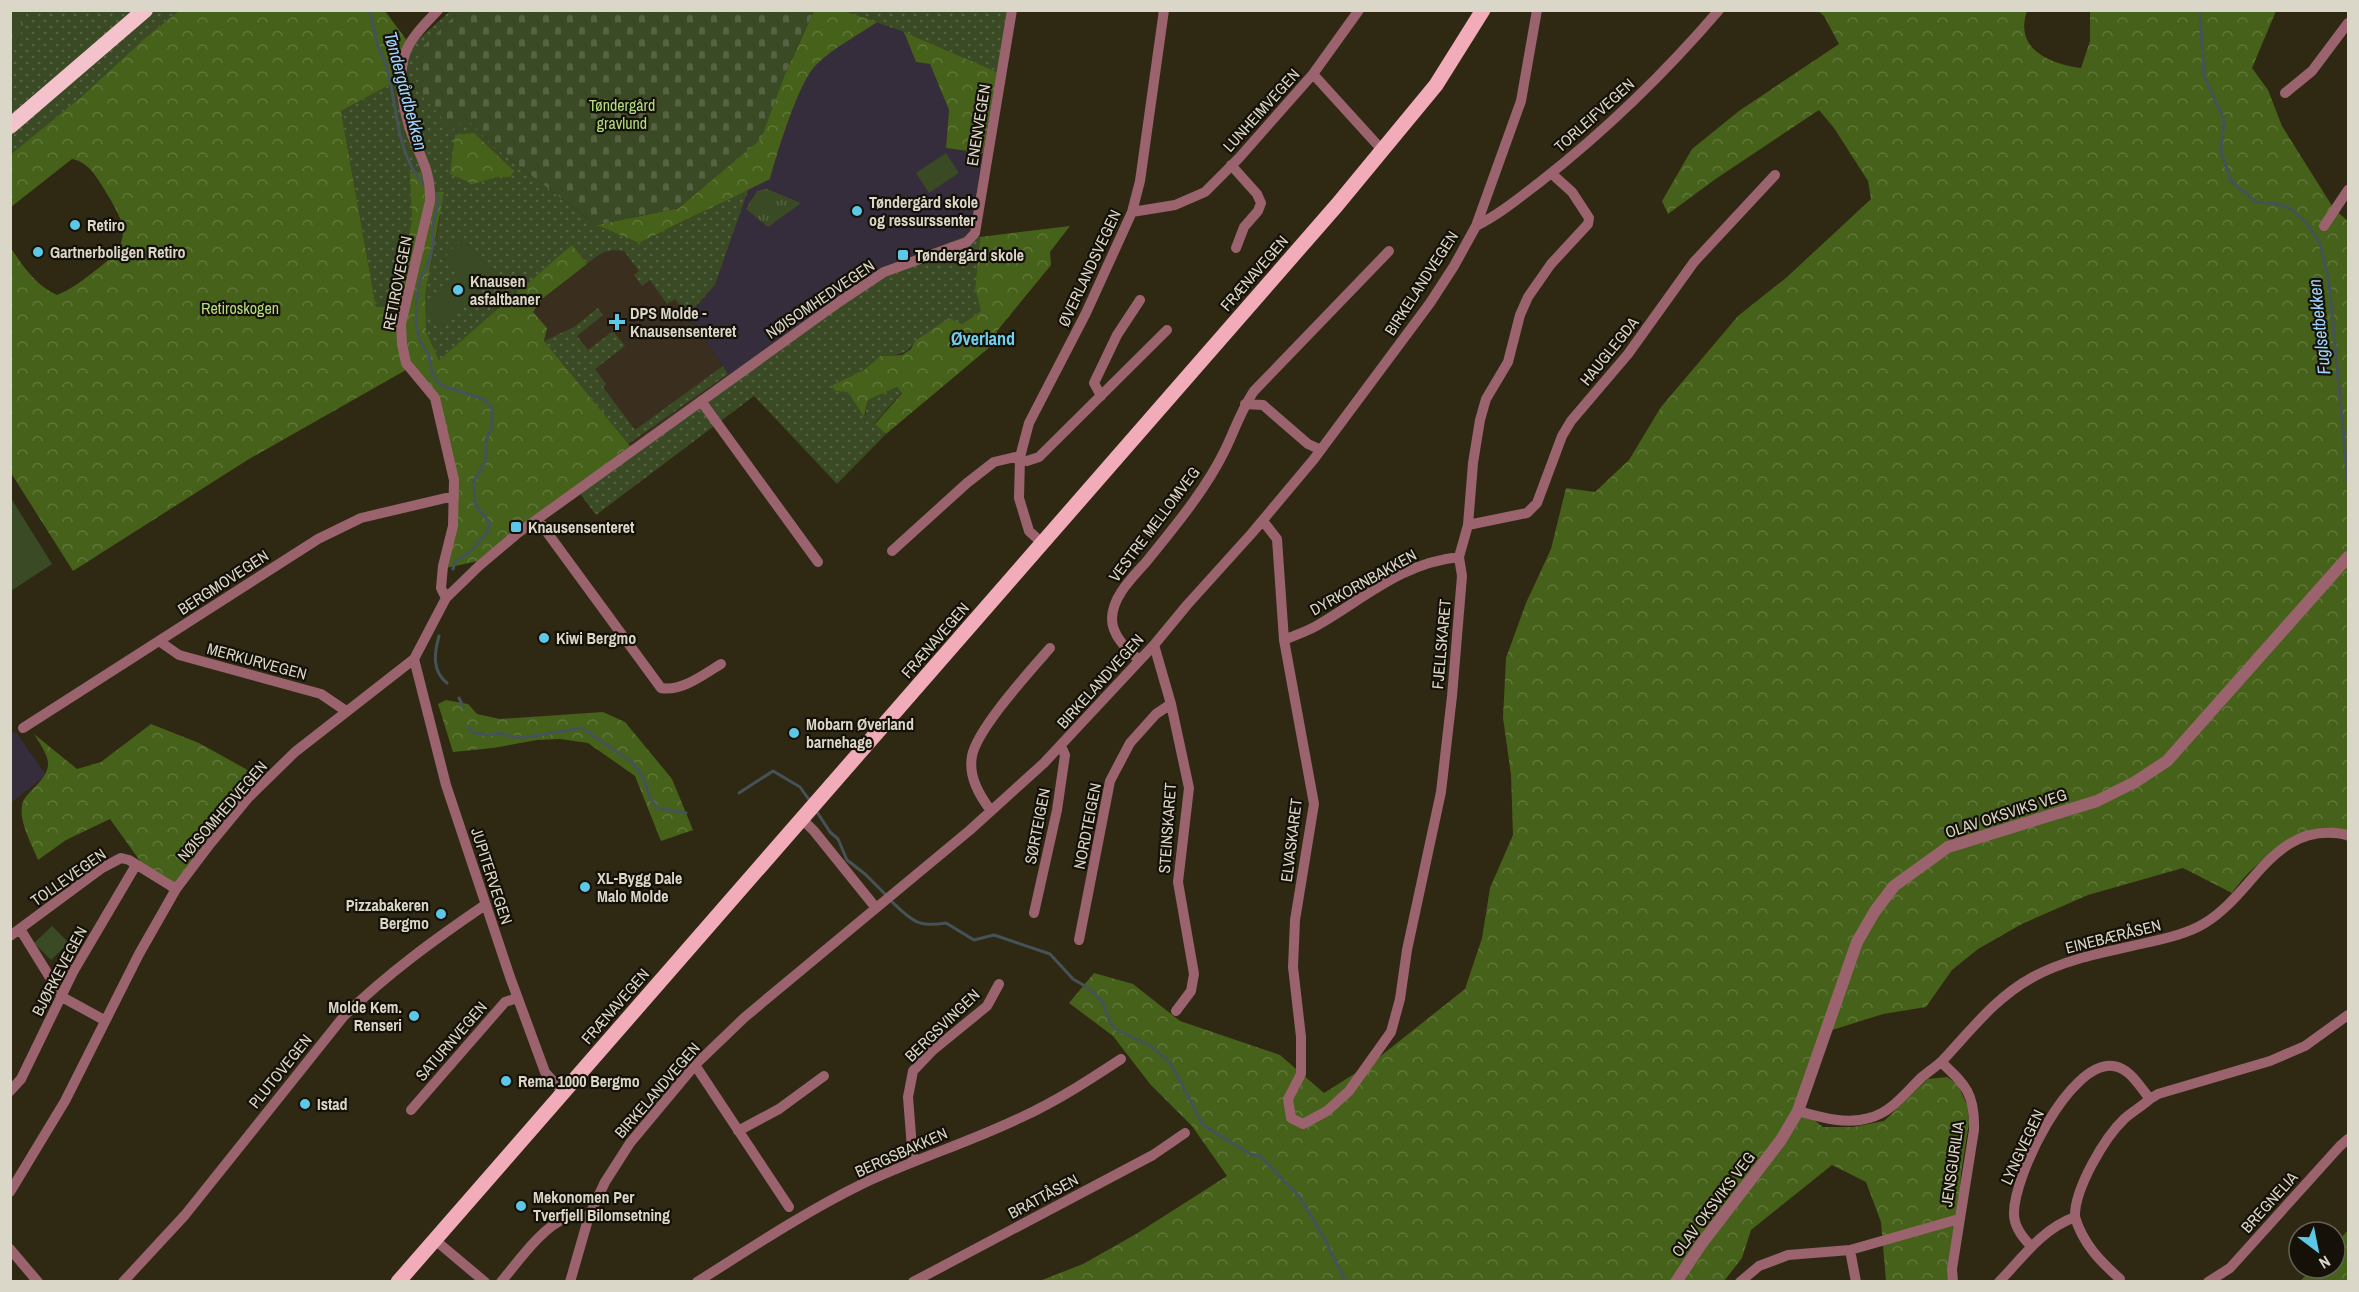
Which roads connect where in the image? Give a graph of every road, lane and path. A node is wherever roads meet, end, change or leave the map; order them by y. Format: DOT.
graph roads {
  1 [pos="145,10"];
  2 [pos="438,10"];
  3 [pos="1012,10"];
  4 [pos="1164,10"];
  5 [pos="1359,10"];
  6 [pos="1483,10"];
  7 [pos="1537,10"];
  8 [pos="1719,10"];
  9 [pos="2349,23"];
  10 [pos="1313,74"];
  11 [pos="2285,93"];
  12 [pos="10,126"];
  13 [pos="1383,151"];
  14 [pos="1231,165"];
  15 [pos="1551,173"];
  16 [pos="1775,175"];
  17 [pos="2349,190"];
  18 [pos="1132,212"];
  19 [pos="1476,226"];
  20 [pos="2324,226"];
  21 [pos="967,242"];
  22 [pos="1236,248"];
  23 [pos="1389,251"];
  24 [pos="1140,300"];
  25 [pos="1167,330"];
  26 [pos="1101,396"];
  27 [pos="701,401"];
  28 [pos="1245,404"];
  29 [pos="1321,450"];
  30 [pos="1020,457"];
  31 [pos="454,496"];
  32 [pos="538,520"];
  33 [pos="1263,521"];
  34 [pos="1468,525"];
  35 [pos="1042,543"];
  36 [pos="892,551"];
  37 [pos="1459,557"];
  38 [pos="2349,557"];
  39 [pos="818,562"];
  40 [pos="446,598"];
  41 [pos="1284,640"];
  42 [pos="159,641"];
  43 [pos="1154,645"];
  44 [pos="1050,648"];
  45 [pos="414,659"];
  46 [pos="1138,660"];
  47 [pos="721,664"];
  48 [pos="1171,704"];
  49 [pos="346,711"];
  50 [pos="23,728"];
  51 [pos="1060,746"];
  52 [pos="991,812"];
  53 [pos="801,818"];
  54 [pos="2349,835"];
  55 [pos="136,865"];
  56 [pos="176,889"];
  57 [pos="485,905"];
  58 [pos="876,908"];
  59 [pos="1034,913"];
  60 [pos="20,929"];
  61 [pos="10,936"];
  62 [pos="1079,940"];
  63 [pos="999,984"];
  64 [pos="62,997"];
  65 [pos="517,999"];
  66 [pos="1176,1011"];
  67 [pos="2349,1014"];
  68 [pos="104,1020"];
  69 [pos="1121,1059"];
  70 [pos="1941,1062"];
  71 [pos="695,1065"];
  72 [pos="824,1076"];
  73 [pos="10,1091"];
  74 [pos="563,1092"];
  75 [pos="2150,1099"];
  76 [pos="411,1110"];
  77 [pos="1798,1111"];
  78 [pos="1302,1124"];
  79 [pos="738,1131"];
  80 [pos="1185,1133"];
  81 [pos="2349,1139"];
  82 [pos="913,1161"];
  83 [pos="10,1192"];
  84 [pos="789,1207"];
  85 [pos="589,1216"];
  86 [pos="2075,1217"];
  87 [pos="1959,1219"];
  88 [pos="435,1240"];
  89 [pos="2031,1246"];
  90 [pos="10,1249"];
  91 [pos="1850,1250"];
  92 [pos="38,1281"];
  93 [pos="123,1281"];
  94 [pos="398,1281"];
  95 [pos="485,1281"];
  96 [pos="501,1281"];
  97 [pos="570,1281"];
  98 [pos="697,1281"];
  99 [pos="913,1281"];
  100 [pos="1676,1281"];
  101 [pos="1740,1281"];
  102 [pos="1856,1281"];
  103 [pos="1953,1281"];
  104 [pos="1999,1281"];
  105 [pos="2122,1281"];
  106 [pos="2208,1281"];
  1 -- 12 [label="highway"];
  2 -- 31 [label="street, RETIROVEGEN"];
  3 -- 21 [label="street, ENENVEGEN"];
  4 -- 18 [label="street, ØVERLANDSVEGEN"];
  5 -- 10 [label="street, LUNHEIMVEGEN"];
  6 -- 13 [label="main road, FRÆNAVEGEN"];
  7 -- 19 [label="street, BIRKELANDVEGEN"];
  8 -- 15 [label="street, TORLEIFVEGEN"];
  9 -- 11 [label="street"];
  10 -- 13 [label="street, LUNHEIMVEGEN"];
  10 -- 14 [label="street, LUNHEIMVEGEN"];
  13 -- 35 [label="main road, FRÆNAVEGEN"];
  14 -- 18 [label="street, LUNHEIMVEGEN"];
  14 -- 22 [label="street, LUNHEIMVEGEN"];
  15 -- 19 [label="street, TORLEIFVEGEN"];
  15 -- 34 [label="street, FJELLSKARET"];
  16 -- 34 [label="street, HAUGLEGDA"];
  17 -- 20 [label="street"];
  18 -- 30 [label="street, ØVERLANDSVEGEN"];
  19 -- 29 [label="street, BIRKELANDVEGEN"];
  21 -- 27 [label="street, NØISOMHEDVEGEN"];
  23 -- 28 [label="street, VESTRE MELLOMVEG"];
  24 -- 26 [label="street"];
  25 -- 26 [label="street"];
  26 -- 30 [label="street"];
  27 -- 32 [label="street, NØISOMHEDVEGEN"];
  27 -- 39 [label="street"];
  28 -- 29 [label="street"];
  28 -- 46 [label="street, VESTRE MELLOMVEG"];
  29 -- 33 [label="street, BIRKELANDVEGEN"];
  30 -- 35 [label="street, ØVERLANDSVEGEN"];
  30 -- 36 [label="street"];
  31 -- 40 [label="street, RETIROVEGEN"];
  31 -- 42 [label="street, BERGMOVEGEN"];
  32 -- 40 [label="street, NØISOMHEDVEGEN"];
  32 -- 47 [label="street"];
  33 -- 41 [label="street, ELVASKARET"];
  33 -- 43 [label="street, BIRKELANDVEGEN"];
  34 -- 37 [label="street, FJELLSKARET"];
  35 -- 53 [label="main road, FRÆNAVEGEN"];
  37 -- 41 [label="street, DYRKORNBAKKEN"];
  37 -- 78 [label="street, FJELLSKARET"];
  38 -- 77 [label="street, OLAV OKSVIKS VEG"];
  40 -- 45 [label="street, NØISOMHEDVEGEN"];
  41 -- 78 [label="street, ELVASKARET"];
  42 -- 49 [label="street, MERKURVEGEN"];
  42 -- 50 [label="street, BERGMOVEGEN"];
  43 -- 46 [label="street, BIRKELANDVEGEN"];
  43 -- 48 [label="street, STEINSKARET"];
  44 -- 52 [label="street"];
  45 -- 49 [label="street, NØISOMHEDVEGEN"];
  45 -- 57 [label="street, JUPITERVEGEN"];
  46 -- 51 [label="street, BIRKELANDVEGEN"];
  48 -- 62 [label="street, NORDTEIGEN"];
  48 -- 66 [label="street, STEINSKARET"];
  49 -- 56 [label="street, NØISOMHEDVEGEN"];
  51 -- 52 [label="street, BIRKELANDVEGEN"];
  51 -- 59 [label="street, SØRTEIGEN"];
  52 -- 58 [label="street, BIRKELANDVEGEN"];
  53 -- 58 [label="street"];
  53 -- 74 [label="main road, FRÆNAVEGEN"];
  54 -- 70 [label="street, EINEBÆRÅSEN"];
  55 -- 56 [label="street, TOLLEVEGEN"];
  55 -- 60 [label="street, TOLLEVEGEN"];
  55 -- 64 [label="street, BJØRKEVEGEN"];
  56 -- 68 [label="street, NØISOMHEDVEGEN"];
  57 -- 65 [label="street, JUPITERVEGEN"];
  57 -- 93 [label="street, PLUTOVEGEN"];
  58 -- 71 [label="street, BIRKELANDVEGEN"];
  60 -- 61 [label="street, TOLLEVEGEN"];
  60 -- 64 [label="street"];
  63 -- 82 [label="street, BERGSVINGEN"];
  64 -- 68 [label="street"];
  64 -- 73 [label="street, BJØRKEVEGEN"];
  65 -- 74 [label="street, JUPITERVEGEN"];
  65 -- 76 [label="street, SATURNVEGEN"];
  67 -- 75 [label="street"];
  68 -- 83 [label="street, NØISOMHEDVEGEN"];
  69 -- 82 [label="street, BERGSBAKKEN"];
  70 -- 77 [label="street, EINEBÆRÅSEN"];
  70 -- 87 [label="street, JENSGURILIA"];
  71 -- 79 [label="street"];
  71 -- 85 [label="street, BIRKELANDVEGEN"];
  72 -- 79 [label="street"];
  74 -- 88 [label="main road, FRÆNAVEGEN"];
  75 -- 86 [label="street"];
  75 -- 89 [label="street, LYNGVEGEN"];
  77 -- 100 [label="street, OLAV OKSVIKS VEG"];
  79 -- 84 [label="street"];
  80 -- 99 [label="street, BRATTÅSEN"];
  81 -- 106 [label="street, BREGNELIA"];
  82 -- 98 [label="street, BERGSBAKKEN"];
  85 -- 96 [label="street"];
  85 -- 97 [label="street, BIRKELANDVEGEN"];
  86 -- 89 [label="street"];
  86 -- 105 [label="street"];
  87 -- 91 [label="street"];
  87 -- 103 [label="street, JENSGURILIA"];
  88 -- 94 [label="main road, FRÆNAVEGEN"];
  88 -- 95 [label="street"];
  89 -- 104 [label="street"];
  90 -- 92 [label="street"];
  91 -- 101 [label="street"];
  91 -- 102 [label="street"];
}
